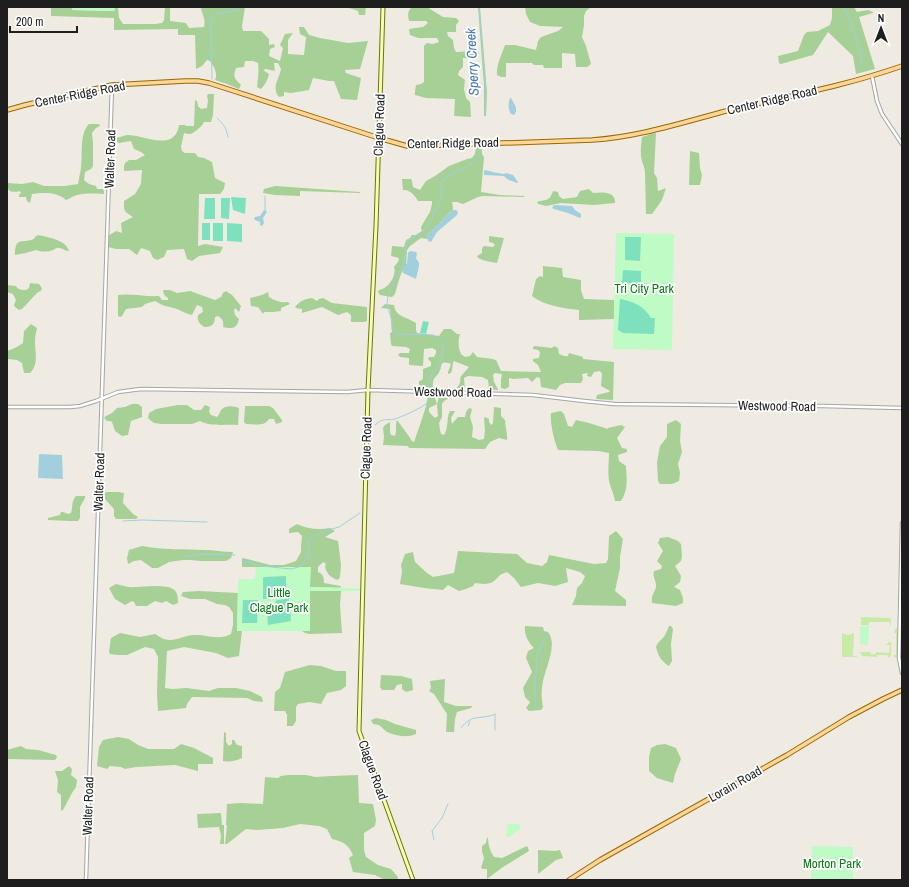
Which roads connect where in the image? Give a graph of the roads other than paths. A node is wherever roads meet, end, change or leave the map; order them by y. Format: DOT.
graph roads {
  1 [pos="383,7"];
  2 [pos="902,66"];
  3 [pos="872,76"];
  4 [pos="112,85"];
  5 [pos="7,110"];
  6 [pos="379,138"];
  7 [pos="902,144"];
  8 [pos="368,390"];
  9 [pos="102,398"];
  10 [pos="7,407"];
  11 [pos="902,408"];
  12 [pos="902,523"];
  13 [pos="902,673"];
  14 [pos="902,690"];
  15 [pos="86,880"];
  16 [pos="413,880"];
  17 [pos="569,880"];
  1 -- 6 [label="main road, Clague Road"];
  2 -- 3 [label="main road, Center Ridge Road"];
  3 -- 6 [label="main road, Center Ridge Road"];
  3 -- 7 [label="street"];
  4 -- 5 [label="main road, Center Ridge Road"];
  4 -- 6 [label="main road, Center Ridge Road"];
  4 -- 9 [label="street, Walter Road"];
  6 -- 8 [label="main road, Clague Road"];
  8 -- 9 [label="street, Westwood Road"];
  8 -- 11 [label="street, Westwood Road"];
  8 -- 16 [label="main road, Clague Road"];
  9 -- 10 [label="street, Westwood Road"];
  9 -- 15 [label="street, Walter Road"];
  12 -- 13 [label="street"];
  14 -- 17 [label="main road, Lorain Road"];
}
